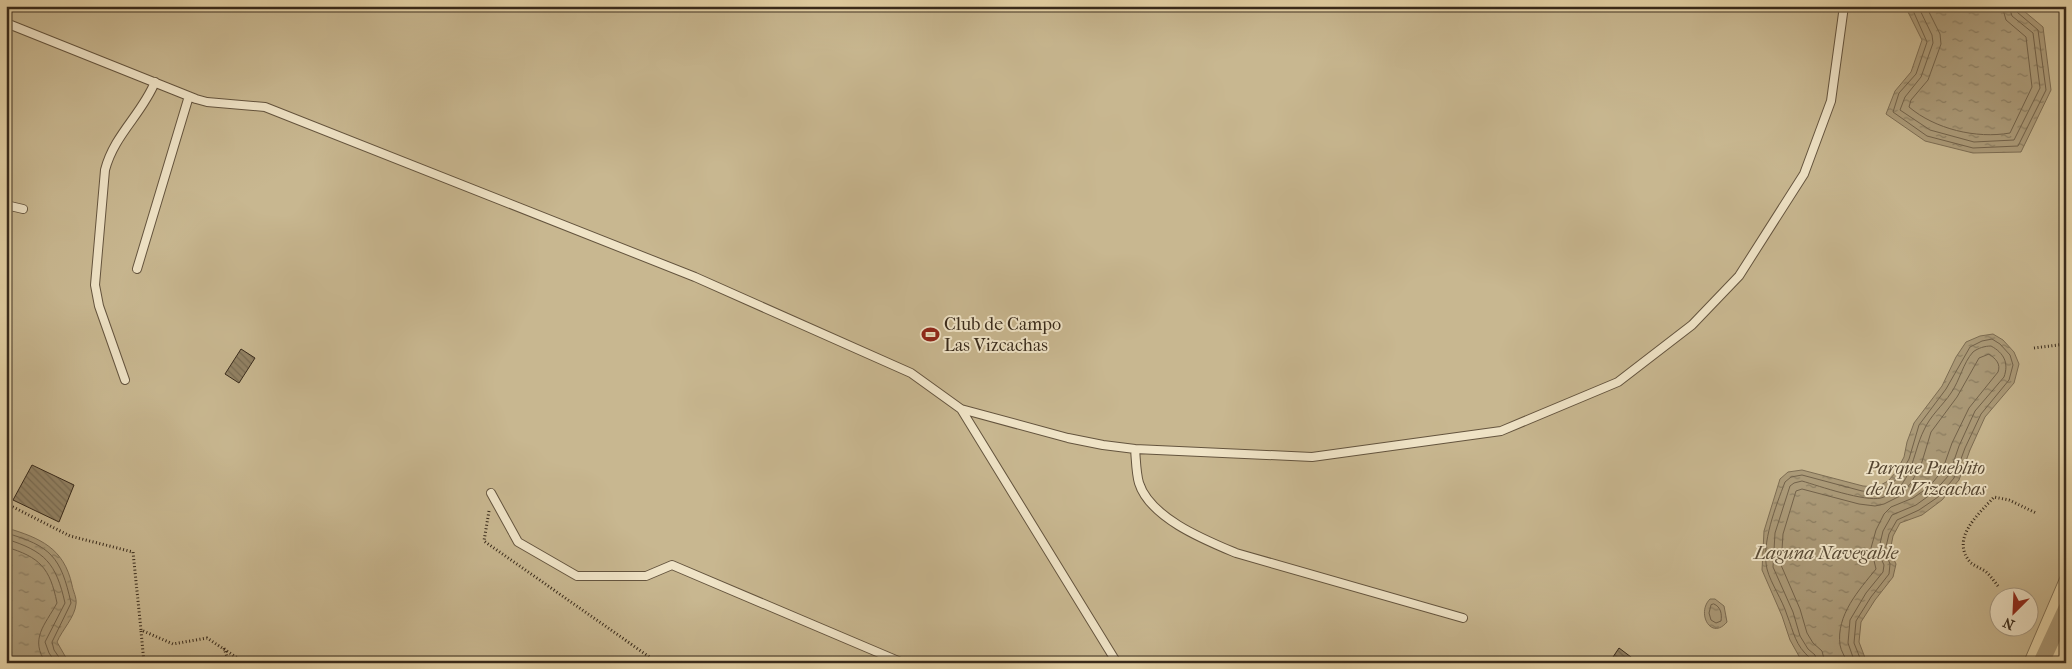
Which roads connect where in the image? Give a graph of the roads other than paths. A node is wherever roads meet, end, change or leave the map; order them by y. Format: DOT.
graph roads {
  1 [pos="1844,6"];
  2 [pos="6,23"];
  3 [pos="155,82"];
  4 [pos="189,96"];
  5 [pos="6,205"];
  6 [pos="23,209"];
  7 [pos="137,269"];
  8 [pos="125,380"];
  9 [pos="961,409"];
  10 [pos="1135,448"];
  11 [pos="492,493"];
  12 [pos="1463,618"];
  13 [pos="2066,659"];
  14 [pos="903,663"];
  15 [pos="1117,663"];
  16 [pos="2064,663"];
  1 -- 10 [label="lane"];
  2 -- 3 [label="lane"];
  3 -- 4 [label="lane"];
  3 -- 8 [label="lane"];
  4 -- 7 [label="lane"];
  4 -- 9 [label="lane"];
  5 -- 6 [label="lane"];
  9 -- 10 [label="lane"];
  9 -- 15 [label="lane"];
  10 -- 12 [label="lane"];
  11 -- 14 [label="lane"];
  13 -- 16 [label="lane"];
}
